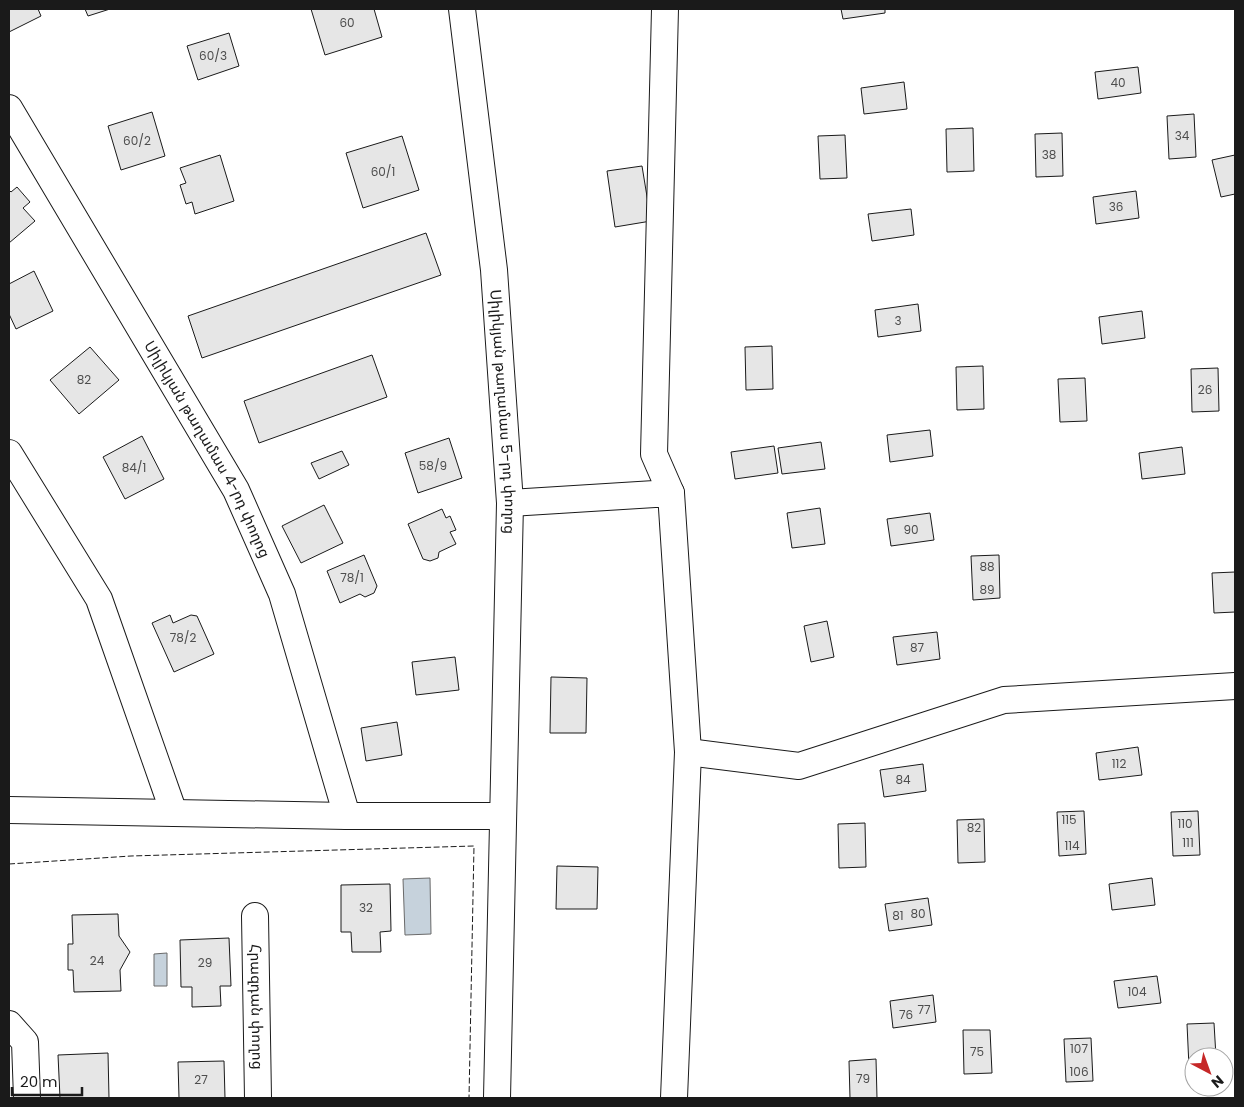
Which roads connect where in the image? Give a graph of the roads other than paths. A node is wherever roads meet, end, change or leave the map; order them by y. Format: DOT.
graph roads {
  1 [pos="462,9"];
  2 [pos="665,9"];
  3 [pos="9,108"];
  4 [pos="9,453"];
  5 [pos="671,493"];
  6 [pos="510,502"];
  7 [pos="1235,686"];
  8 [pos="688,752"];
  9 [pos="9,810"];
  10 [pos="174,813"];
  11 [pos="347,816"];
  12 [pos="503,816"];
  13 [pos="255,916"];
  14 [pos="9,1024"];
  15 [pos="27,1098"];
  16 [pos="258,1098"];
  17 [pos="497,1098"];
  18 [pos="674,1098"];
  1 -- 6 [label="street, Սիլիկյան թաղամաս 5-րդ փողոց"];
  2 -- 5 [label="street"];
  3 -- 11 [label="street, Սիլիկյան թաղամաս 4-րդ փողոց"];
  4 -- 10 [label="street"];
  5 -- 6 [label="street"];
  5 -- 8 [label="street"];
  6 -- 12 [label="street, Սիլիկյան թաղամաս 5-րդ փողոց"];
  7 -- 8 [label="street"];
  8 -- 18 [label="street"];
  9 -- 10 [label="street"];
  10 -- 11 [label="street"];
  11 -- 12 [label="street"];
  12 -- 17 [label="street, Սիլիկյան թաղամաս 5-րդ փողոց"];
  13 -- 16 [label="street, Հրազդան փողոց"];
  14 -- 15 [label="street"];
}
